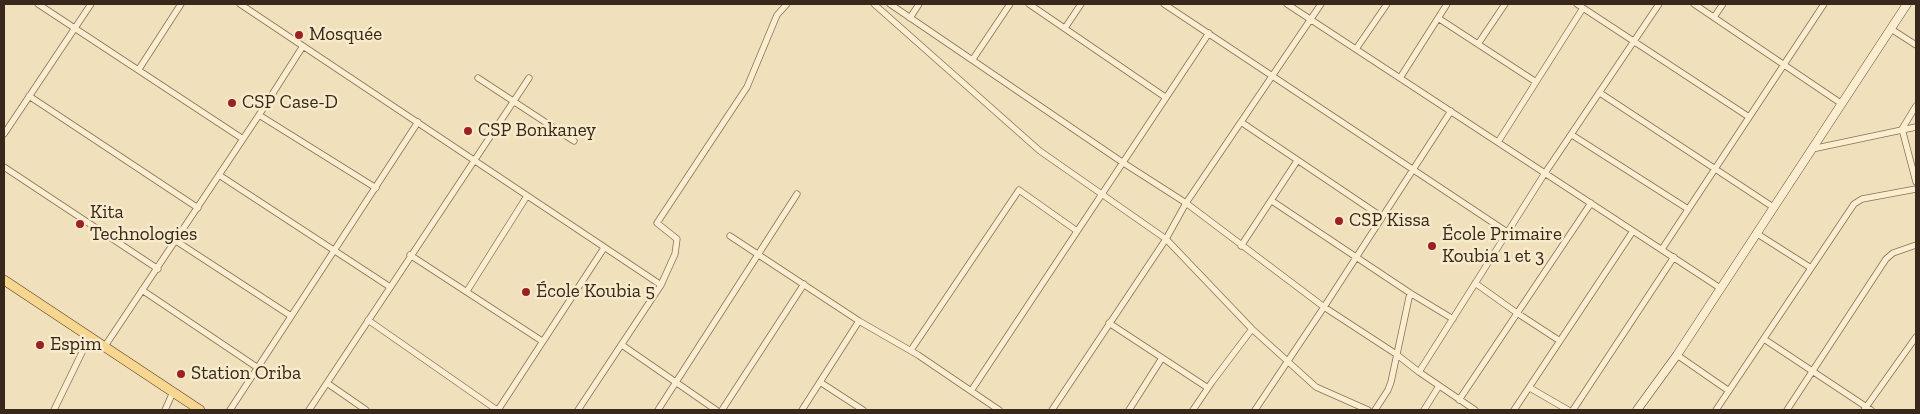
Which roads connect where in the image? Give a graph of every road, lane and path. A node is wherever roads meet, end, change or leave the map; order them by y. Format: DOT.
graph roads {
  1 [pos="38,4"];
  2 [pos="91,4"];
  3 [pos="181,4"];
  4 [pos="240,4"];
  5 [pos="787,4"];
  6 [pos="874,4"];
  7 [pos="890,4"];
  8 [pos="919,4"];
  9 [pos="1010,4"];
  10 [pos="1029,4"];
  11 [pos="1081,4"];
  12 [pos="1164,4"];
  13 [pos="1288,4"];
  14 [pos="1321,4"];
  15 [pos="1386,4"];
  16 [pos="1447,4"];
  17 [pos="1505,4"];
  18 [pos="1577,4"];
  19 [pos="1660,4"];
  20 [pos="1694,4"];
  21 [pos="1723,4"];
  22 [pos="1824,4"];
  23 [pos="1907,4"];
  24 [pos="1583,8"];
  25 [pos="910,18"];
  26 [pos="1438,18"];
  27 [pos="1714,18"];
  28 [pos="1311,19"];
  29 [pos="75,28"];
  30 [pos="1064,28"];
  31 [pos="1891,29"];
  32 [pos="1209,33"];
  33 [pos="1634,42"];
  34 [pos="1478,44"];
  35 [pos="1916,45"];
  36 [pos="303,46"];
  37 [pos="1356,49"];
  38 [pos="973,59"];
  39 [pos="1783,65"];
  40 [pos="139,69"];
  41 [pos="1273,76"];
  42 [pos="478,78"];
  43 [pos="529,78"];
  44 [pos="1400,78"];
  45 [pos="1536,82"];
  46 [pos="1600,93"];
  47 [pos="29,96"];
  48 [pos="1165,97"];
  49 [pos="513,101"];
  50 [pos="1842,104"];
  51 [pos="1916,106"];
  52 [pos="1451,111"];
  53 [pos="259,115"];
  54 [pos="1749,117"];
  55 [pos="418,122"];
  56 [pos="1241,122"];
  57 [pos="1916,126"];
  58 [pos="1902,129"];
  59 [pos="4,134"];
  60 [pos="1572,135"];
  61 [pos="243,139"];
  62 [pos="574,141"];
  63 [pos="1498,142"];
  64 [pos="1812,148"];
  65 [pos="475,160"];
  66 [pos="1297,161"];
  67 [pos="1122,162"];
  68 [pos="4,167"];
  69 [pos="1414,168"];
  70 [pos="1716,168"];
  71 [pos="1545,173"];
  72 [pos="219,175"];
  73 [pos="1916,182"];
  74 [pos="376,188"];
  75 [pos="1916,189"];
  76 [pos="797,194"];
  77 [pos="1101,194"];
  78 [pos="527,196"];
  79 [pos="1272,201"];
  80 [pos="1186,203"];
  81 [pos="1591,203"];
  82 [pos="1773,207"];
  83 [pos="198,208"];
  84 [pos="1688,209"];
  85 [pos="1382,217"];
  86 [pos="1077,231"];
  87 [pos="1634,231"];
  88 [pos="1507,232"];
  89 [pos="1756,233"];
  90 [pos="730,236"];
  91 [pos="1166,238"];
  92 [pos="176,241"];
  93 [pos="1916,245"];
  94 [pos="1241,246"];
  95 [pos="604,248"];
  96 [pos="1662,249"];
  97 [pos="335,251"];
  98 [pos="410,255"];
  99 [pos="758,255"];
  100 [pos="1356,257"];
  101 [pos="1674,257"];
  102 [pos="1812,268"];
  103 [pos="158,269"];
  104 [pos="4,280"];
  105 [pos="1475,283"];
  106 [pos="804,284"];
  107 [pos="661,285"];
  108 [pos="390,287"];
  109 [pos="1720,288"];
  110 [pos="142,290"];
  111 [pos="467,291"];
  112 [pos="1410,293"];
  113 [pos="1324,307"];
  114 [pos="1517,313"];
  115 [pos="291,316"];
  116 [pos="1453,319"];
  117 [pos="368,320"];
  118 [pos="859,320"];
  119 [pos="1109,323"];
  120 [pos="1252,328"];
  121 [pos="90,336"];
  122 [pos="1916,337"];
  123 [pos="1764,339"];
  124 [pos="542,341"];
  125 [pos="1560,341"];
  126 [pos="622,345"];
  127 [pos="105,346"];
  128 [pos="911,350"];
  129 [pos="1396,354"];
  130 [pos="1677,355"];
  131 [pos="1162,358"];
  132 [pos="1287,360"];
  133 [pos="258,368"];
  134 [pos="1419,372"];
  135 [pos="1813,372"];
  136 [pos="820,382"];
  137 [pos="327,383"];
  138 [pos="676,383"];
  139 [pos="1439,386"];
  140 [pos="1208,388"];
  141 [pos="1530,388"];
  142 [pos="1729,390"];
  143 [pos="971,391"];
  144 [pos="173,392"];
  145 [pos="1459,400"];
  146 [pos="1867,409"];
  147 [pos="54,410"];
  148 [pos="165,410"];
  149 [pos="200,410"];
  150 [pos="230,410"];
  151 [pos="308,410"];
  152 [pos="366,410"];
  153 [pos="497,410"];
  154 [pos="578,410"];
  155 [pos="658,410"];
  156 [pos="716,410"];
  157 [pos="722,410"];
  158 [pos="802,410"];
  159 [pos="863,410"];
  160 [pos="999,410"];
  161 [pos="1052,410"];
  162 [pos="1129,410"];
  163 [pos="1193,410"];
  164 [pos="1255,410"];
  165 [pos="1368,410"];
  166 [pos="1375,410"];
  167 [pos="1424,410"];
  168 [pos="1475,410"];
  169 [pos="1514,410"];
  170 [pos="1568,410"];
  171 [pos="1573,410"];
  172 [pos="1637,410"];
  173 [pos="1716,410"];
  174 [pos="1787,410"];
  1 -- 29 [label="street"];
  2 -- 29 [label="street"];
  3 -- 40 [label="street"];
  4 -- 36 [label="street"];
  5 -- 107 [label="street"];
  6 -- 77 [label="street"];
  7 -- 25 [label="street"];
  8 -- 25 [label="street"];
  9 -- 38 [label="street"];
  10 -- 30 [label="street"];
  11 -- 30 [label="street"];
  12 -- 32 [label="street"];
  13 -- 28 [label="street"];
  14 -- 28 [label="street"];
  15 -- 37 [label="street"];
  16 -- 26 [label="street"];
  17 -- 34 [label="street"];
  18 -- 24 [label="street"];
  19 -- 33 [label="street"];
  20 -- 27 [label="street"];
  21 -- 27 [label="street"];
  22 -- 39 [label="street"];
  23 -- 31 [label="street"];
  24 -- 33 [label="street"];
  24 -- 45 [label="street"];
  25 -- 38 [label="street"];
  26 -- 34 [label="street"];
  26 -- 44 [label="street"];
  27 -- 39 [label="street"];
  28 -- 37 [label="street"];
  28 -- 41 [label="street"];
  29 -- 40 [label="street"];
  29 -- 47 [label="street"];
  30 -- 48 [label="street"];
  31 -- 35 [label="street"];
  31 -- 50 [label="street"];
  32 -- 41 [label="street"];
  32 -- 48 [label="street"];
  33 -- 46 [label="street"];
  33 -- 54 [label="street"];
  34 -- 45 [label="street"];
  36 -- 53 [label="street"];
  36 -- 55 [label="street"];
  37 -- 44 [label="street"];
  38 -- 67 [label="street"];
  39 -- 50 [label="street"];
  39 -- 54 [label="street"];
  40 -- 61 [label="street"];
  41 -- 56 [label="street"];
  41 -- 69 [label="street"];
  42 -- 49 [label="street"];
  43 -- 49 [label="street"];
  44 -- 52 [label="street"];
  45 -- 63 [label="street"];
  46 -- 60 [label="street"];
  46 -- 70 [label="street"];
  47 -- 59 [label="street"];
  47 -- 83 [label="street"];
  48 -- 67 [label="street"];
  49 -- 62 [label="street"];
  49 -- 65 [label="street"];
  50 -- 64 [label="street"];
  51 -- 58 [label="street"];
  52 -- 63 [label="street"];
  52 -- 69 [label="street"];
  53 -- 61 [label="street"];
  53 -- 74 [label="street"];
  54 -- 70 [label="street"];
  55 -- 65 [label="street"];
  55 -- 74 [label="street"];
  56 -- 66 [label="street"];
  56 -- 80 [label="street"];
  57 -- 58 [label="street"];
  58 -- 64 [label="street"];
  58 -- 73 [label="street"];
  60 -- 71 [label="street"];
  60 -- 84 [label="street"];
  61 -- 72 [label="street"];
  63 -- 71 [label="street"];
  64 -- 82 [label="street"];
  65 -- 78 [label="street"];
  65 -- 98 [label="street"];
  66 -- 79 [label="street"];
  66 -- 85 [label="street"];
  67 -- 77 [label="street"];
  67 -- 80 [label="street"];
  68 -- 103 [label="street"];
  69 -- 85 [label="street"];
  69 -- 88 [label="street"];
  70 -- 82 [label="street"];
  70 -- 84 [label="street"];
  71 -- 81 [label="street"];
  71 -- 88 [label="street"];
  72 -- 83 [label="street"];
  72 -- 97 [label="street"];
  74 -- 97 [label="street"];
  75 -- 102 [label="street"];
  76 -- 99 [label="street"];
  77 -- 86 [label="street"];
  77 -- 91 [label="street"];
  78 -- 95 [label="street"];
  78 -- 111 [label="street"];
  79 -- 94 [label="street"];
  79 -- 100 [label="street"];
  80 -- 91 [label="street"];
  80 -- 94 [label="street"];
  81 -- 87 [label="street"];
  81 -- 114 [label="street"];
  82 -- 89 [label="street"];
  83 -- 92 [label="street"];
  84 -- 96 [label="street"];
  85 -- 100 [label="street"];
  86 -- 128 [label="street"];
  86 -- 143 [label="street"];
  87 -- 96 [label="street"];
  87 -- 125 [label="street"];
  88 -- 105 [label="street"];
  89 -- 102 [label="street"];
  89 -- 109 [label="street"];
  90 -- 99 [label="street"];
  91 -- 119 [label="street"];
  91 -- 120 [label="street"];
  92 -- 103 [label="street"];
  92 -- 115 [label="street"];
  93 -- 135 [label="street"];
  94 -- 113 [label="street"];
  95 -- 107 [label="street"];
  95 -- 124 [label="street"];
  96 -- 101 [label="street"];
  97 -- 108 [label="street"];
  97 -- 115 [label="street"];
  98 -- 108 [label="street"];
  98 -- 111 [label="street"];
  99 -- 106 [label="street"];
  99 -- 138 [label="street"];
  100 -- 112 [label="street"];
  100 -- 113 [label="street"];
  101 -- 109 [label="street"];
  101 -- 171 [label="street"];
  102 -- 123 [label="street"];
  103 -- 110 [label="street"];
  104 -- 121 [label="main road"];
  105 -- 114 [label="street"];
  105 -- 116 [label="street"];
  106 -- 118 [label="street"];
  106 -- 157 [label="street"];
  107 -- 126 [label="street"];
  108 -- 117 [label="street"];
  109 -- 130 [label="street"];
  110 -- 127 [label="street"];
  110 -- 133 [label="street"];
  111 -- 124 [label="street"];
  112 -- 116 [label="street"];
  112 -- 129 [label="street"];
  113 -- 129 [label="street"];
  113 -- 132 [label="street"];
  114 -- 125 [label="street"];
  114 -- 145 [label="street"];
  115 -- 133 [label="street"];
  116 -- 134 [label="street"];
  117 -- 137 [label="street"];
  117 -- 153 [label="street"];
  118 -- 128 [label="street"];
  118 -- 136 [label="street"];
  119 -- 131 [label="street"];
  119 -- 161 [label="street"];
  120 -- 132 [label="street"];
  120 -- 140 [label="street"];
  121 -- 127 [label="main road"];
  121 -- 147 [label="street"];
  122 -- 146 [label="street"];
  123 -- 135 [label="street"];
  123 -- 142 [label="street"];
  124 -- 153 [label="street"];
  125 -- 141 [label="street"];
  126 -- 138 [label="street"];
  126 -- 154 [label="street"];
  127 -- 144 [label="main road"];
  128 -- 143 [label="street"];
  129 -- 134 [label="street"];
  129 -- 166 [label="street"];
  130 -- 142 [label="street"];
  130 -- 172 [label="street"];
  131 -- 140 [label="street"];
  131 -- 162 [label="street"];
  132 -- 164 [label="street"];
  132 -- 165 [label="street"];
  133 -- 150 [label="street"];
  134 -- 139 [label="street"];
  135 -- 146 [label="street"];
  135 -- 174 [label="street"];
  136 -- 158 [label="street"];
  136 -- 159 [label="street"];
  137 -- 151 [label="street"];
  137 -- 152 [label="street"];
  138 -- 155 [label="street"];
  138 -- 156 [label="street"];
  139 -- 145 [label="street"];
  139 -- 167 [label="street"];
  140 -- 163 [label="street"];
  141 -- 169 [label="street"];
  141 -- 170 [label="street"];
  142 -- 173 [label="street"];
  143 -- 160 [label="street"];
  144 -- 148 [label="street"];
  144 -- 149 [label="main road"];
  145 -- 168 [label="street"];
}
